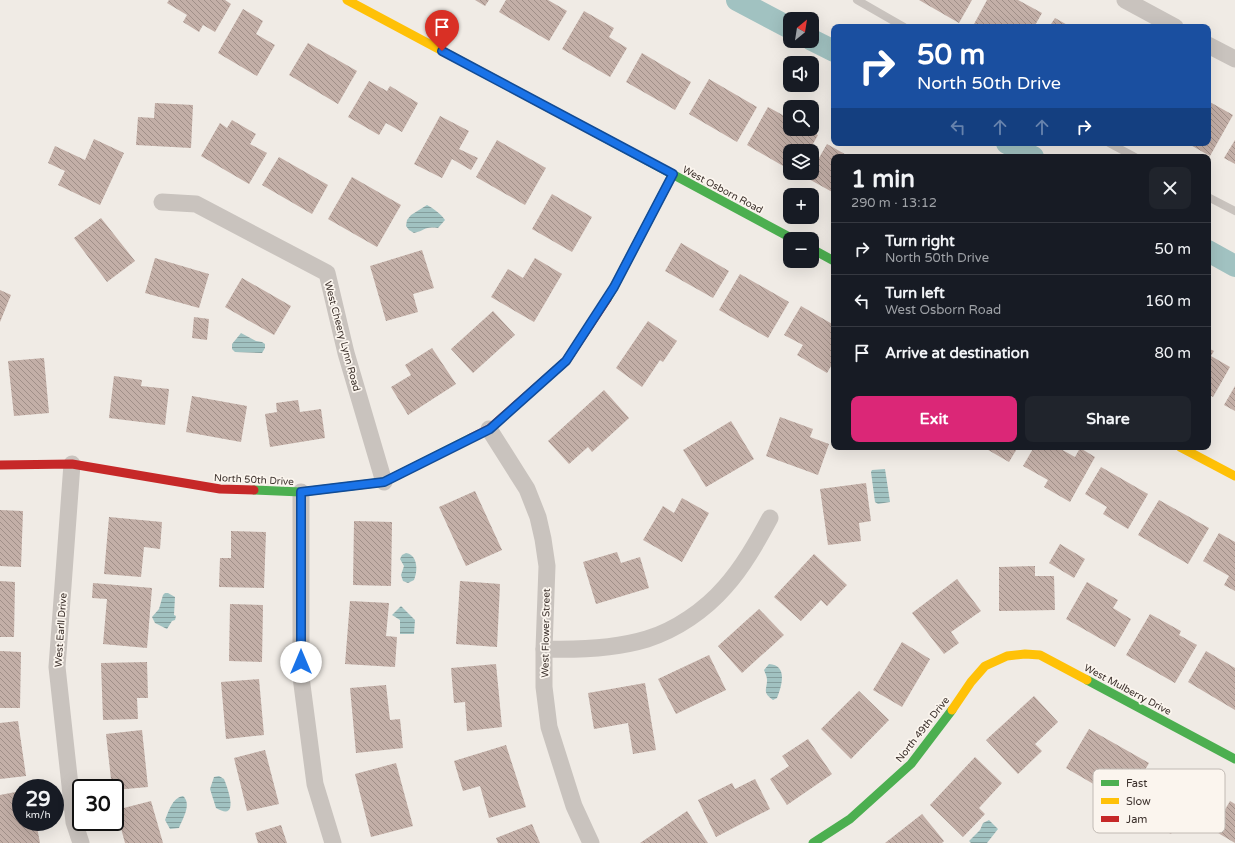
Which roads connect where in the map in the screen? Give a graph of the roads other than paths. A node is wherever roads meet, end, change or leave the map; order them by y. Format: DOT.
graph roads {
  1 [pos="347,0"];
  2 [pos="857,0"];
  3 [pos="1125,0"];
  4 [pos="1144,4"];
  5 [pos="899,24"];
  6 [pos="1171,24"];
  7 [pos="1211,47"];
  8 [pos="1235,59"];
  9 [pos="1115,146"];
  10 [pos="1129,154"];
  11 [pos="673,174"];
  12 [pos="1211,198"];
  13 [pos="162,202"];
  14 [pos="1235,211"];
  15 [pos="783,233"];
  16 [pos="819,253"];
  17 [pos="831,259"];
  18 [pos="490,429"];
  19 [pos="1186,450"];
  20 [pos="0,464"];
  21 [pos="72,464"];
  22 [pos="1235,476"];
  23 [pos="384,482"];
  24 [pos="301,492"];
  25 [pos="770,518"];
  26 [pos="544,649"];
  27 [pos="1007,656"];
  28 [pos="1235,759"];
  29 [pos="81,843"];
  30 [pos="333,843"];
  31 [pos="591,843"];
  32 [pos="813,843"];
  1 -- 11 [label="street, West Osborn Road"];
  2 -- 5 [label="lane"];
  3 -- 4 [label="street"];
  4 -- 6 [label="street"];
  7 -- 8 [label="street"];
  9 -- 10 [label="lane"];
  11 -- 15 [label="street, West Osborn Road"];
  11 -- 18 [label="street, North 50th Drive"];
  12 -- 14 [label="lane"];
  13 -- 23 [label="street, West Cheery Lynn Road"];
  16 -- 17 [label="street"];
  18 -- 23 [label="street, North 50th Drive"];
  18 -- 26 [label="street, West Flower Street"];
  19 -- 22 [label="street"];
  20 -- 21 [label="street, North 50th Drive"];
  21 -- 24 [label="street, North 50th Drive"];
  21 -- 29 [label="street, West Earll Drive"];
  23 -- 24 [label="street, North 50th Drive"];
  24 -- 30 [label="street"];
  25 -- 26 [label="street"];
  26 -- 31 [label="street, West Flower Street"];
  27 -- 28 [label="street, West Mulberry Drive"];
  27 -- 32 [label="street, North 49th Drive"];
}
